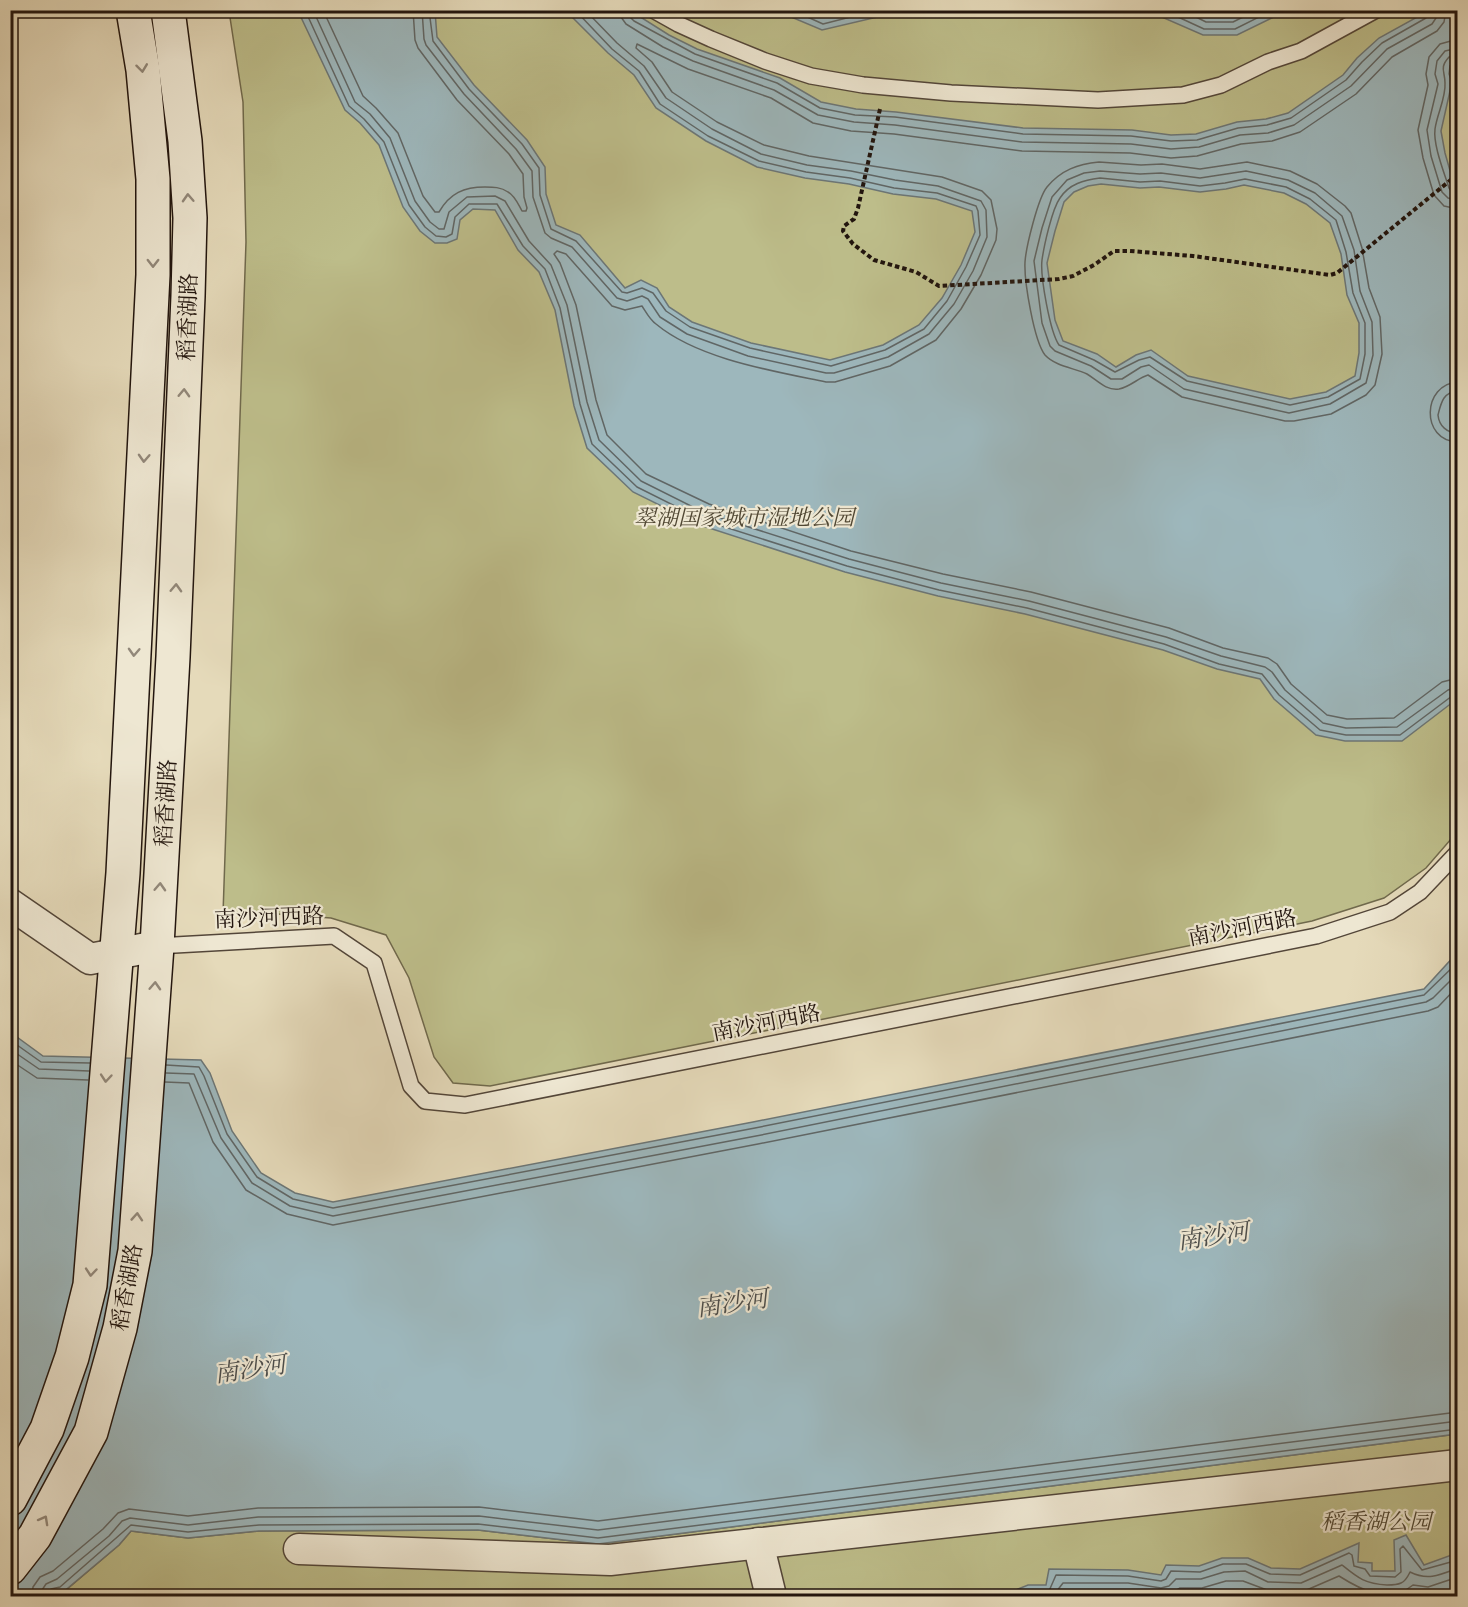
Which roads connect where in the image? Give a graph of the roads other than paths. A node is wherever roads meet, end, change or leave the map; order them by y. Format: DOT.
graph roads {
  1 [pos="133,10"];
  2 [pos="168,10"];
  3 [pos="653,10"];
  4 [pos="1376,10"];
  5 [pos="1458,852"];
  6 [pos="10,904"];
  7 [pos="157,946"];
  8 [pos="116,954"];
  9 [pos="1458,1465"];
  10 [pos="10,1499"];
  11 [pos="758,1543"];
  12 [pos="299,1550"];
  13 [pos="10,1568"];
  14 [pos="771,1596"];
  1 -- 8 [label="street, 稻香湖路, one-way"];
  7 -- 2 [label="street, 稻香湖路, one-way"];
  3 -- 4 [label="lane"];
  5 -- 7 [label="lane, 南沙河西路"];
  6 -- 8 [label="street"];
  7 -- 8 [label="street"];
  13 -- 7 [label="street, 稻香湖路, one-way"];
  8 -- 10 [label="street, 稻香湖路, one-way"];
  9 -- 11 [label="street"];
  11 -- 12 [label="street"];
  11 -- 14 [label="street"];
}
